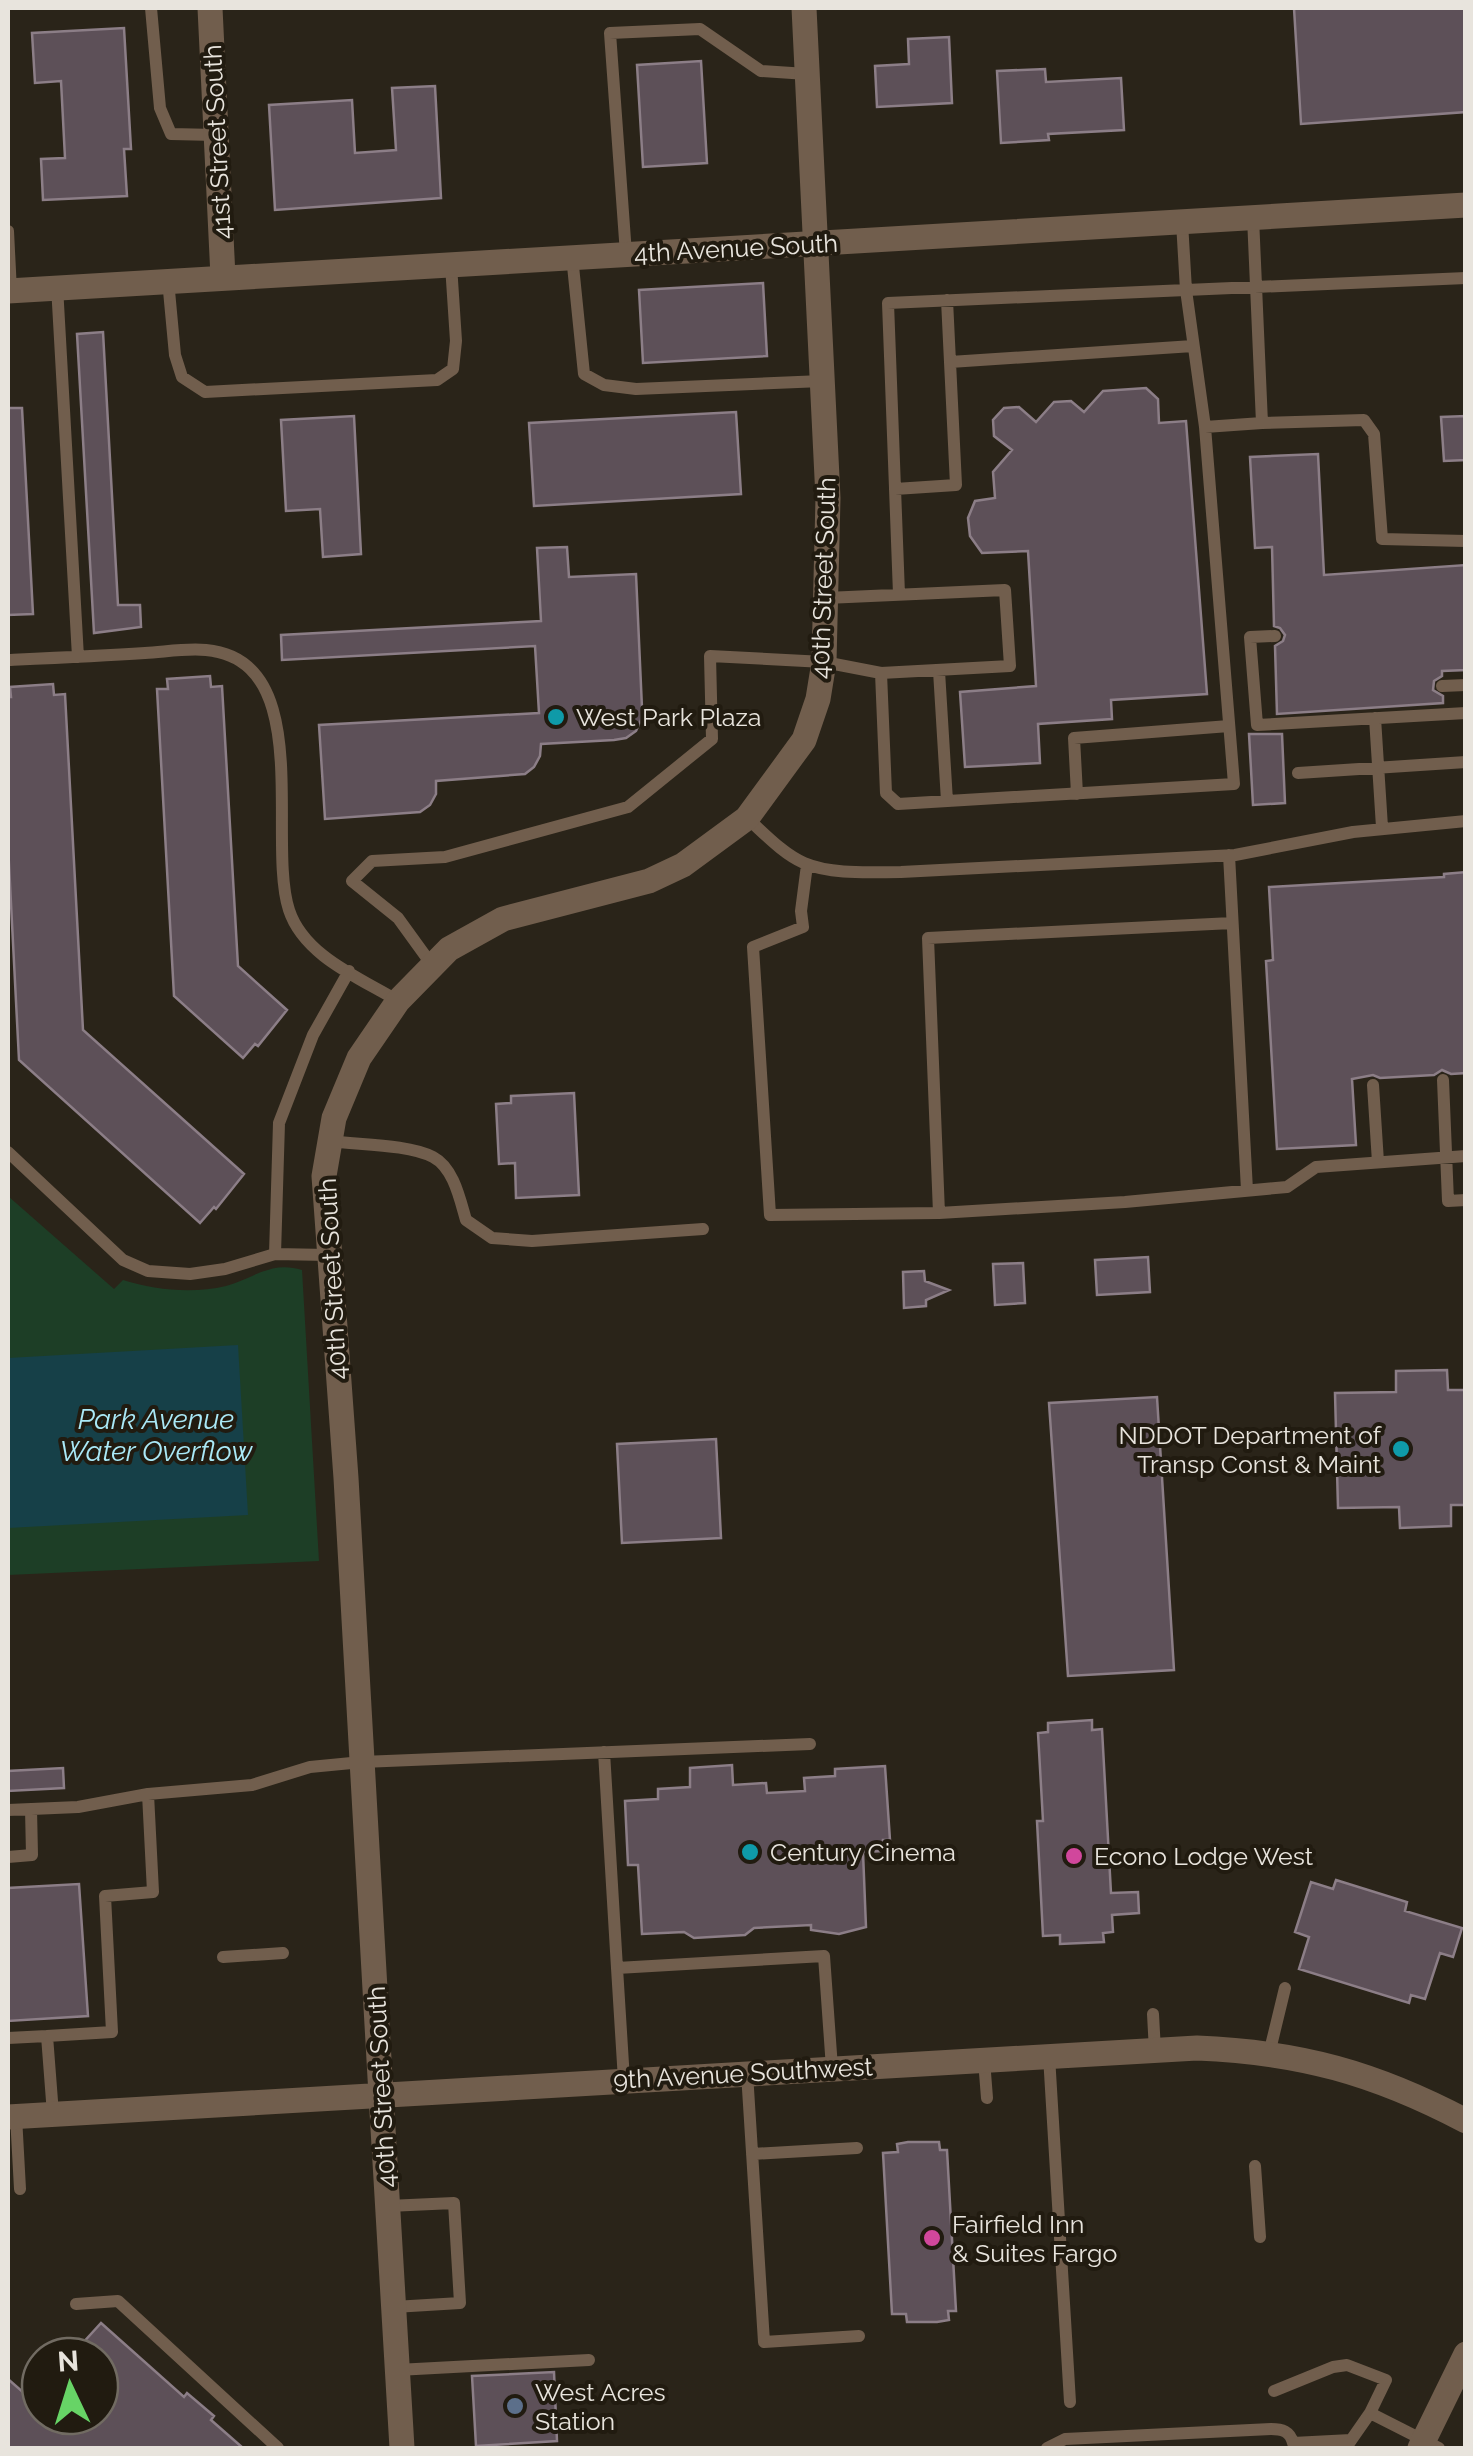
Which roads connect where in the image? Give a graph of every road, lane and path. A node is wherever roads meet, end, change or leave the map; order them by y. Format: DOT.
graph roads {
  1 [pos="151,8"];
  2 [pos="210,8"];
  3 [pos="804,8"];
  4 [pos="807,74"];
  5 [pos="216,135"];
  6 [pos="1466,205"];
  7 [pos="1253,217"];
  8 [pos="1182,222"];
  9 [pos="8,231"];
  10 [pos="816,244"];
  11 [pos="626,254"];
  12 [pos="572,256"];
  13 [pos="450,262"];
  14 [pos="223,276"];
  15 [pos="1466,278"];
  16 [pos="168,280"];
  17 [pos="57,286"];
  18 [pos="1257,287"];
  19 [pos="1186,290"];
  20 [pos="9,291"];
  21 [pos="947,300"];
  22 [pos="1193,346"];
  23 [pos="950,362"];
  24 [pos="822,381"];
  25 [pos="1262,424"];
  26 [pos="1205,427"];
  27 [pos="895,489"];
  28 [pos="1466,541"];
  29 [pos="900,594"];
  30 [pos="826,598"];
  31 [pos="1275,636"];
  32 [pos="78,657"];
  33 [pos="8,660"];
  34 [pos="824,662"];
  35 [pos="939,671"];
  36 [pos="882,673"];
  37 [pos="1466,684"];
  38 [pos="1442,686"];
  39 [pos="1466,713"];
  40 [pos="1375,718"];
  41 [pos="1229,726"];
  42 [pos="1466,762"];
  43 [pos="1378,768"];
  44 [pos="1298,773"];
  45 [pos="1077,794"];
  46 [pos="947,801"];
  47 [pos="747,818"];
  48 [pos="1466,820"];
  49 [pos="1382,827"];
  50 [pos="1229,855"];
  51 [pos="807,864"];
  52 [pos="1232,923"];
  53 [pos="432,966"];
  54 [pos="348,971"];
  55 [pos="398,1001"];
  56 [pos="1442,1080"];
  57 [pos="1373,1085"];
  58 [pos="330,1142"];
  59 [pos="8,1152"];
  60 [pos="1466,1156"];
  61 [pos="1446,1158"];
  62 [pos="1378,1162"];
  63 [pos="1248,1190"];
  64 [pos="1466,1200"];
  65 [pos="939,1213"];
  66 [pos="703,1229"];
  67 [pos="275,1254"];
  68 [pos="328,1255"];
  69 [pos="810,1744"];
  70 [pos="604,1752"];
  71 [pos="362,1762"];
  72 [pos="148,1794"];
  73 [pos="31,1809"];
  74 [pos="8,1810"];
  75 [pos="8,1857"];
  76 [pos="283,1953"];
  77 [pos="223,1958"];
  78 [pos="617,1968"];
  79 [pos="1285,1988"];
  80 [pos="1153,2014"];
  81 [pos="47,2036"];
  82 [pos="8,2038"];
  83 [pos="1155,2050"];
  84 [pos="1269,2054"];
  85 [pos="1049,2056"];
  86 [pos="984,2060"];
  87 [pos="832,2068"];
  88 [pos="747,2073"];
  89 [pos="624,2080"];
  90 [pos="381,2095"];
  91 [pos="987,2098"];
  92 [pos="53,2114"];
  93 [pos="12,2117"];
  94 [pos="1466,2121"];
  95 [pos="857,2148"];
  96 [pos="752,2154"];
  97 [pos="1255,2166"];
  98 [pos="20,2189"];
  99 [pos="388,2206"];
  100 [pos="1260,2237"];
  101 [pos="76,2304"];
  102 [pos="394,2307"];
  103 [pos="858,2336"];
  104 [pos="1466,2354"];
  105 [pos="589,2360"];
  106 [pos="397,2370"];
  107 [pos="1274,2391"];
  108 [pos="1070,2402"];
  109 [pos="1370,2414"];
  110 [pos="1348,2444"];
  111 [pos="1292,2446"];
  112 [pos="1428,2446"];
  113 [pos="278,2448"];
  114 [pos="402,2448"];
  115 [pos="1047,2448"];
  1 -- 5 [label="lane"];
  2 -- 5 [label="street, 41st Street South"];
  3 -- 4 [label="street, 40th Street South"];
  4 -- 10 [label="street, 40th Street South"];
  4 -- 11 [label="lane"];
  5 -- 14 [label="street, 41st Street South"];
  6 -- 7 [label="street, 4th Avenue South"];
  7 -- 8 [label="street, 4th Avenue South"];
  7 -- 18 [label="lane"];
  8 -- 10 [label="street, 4th Avenue South"];
  8 -- 19 [label="lane"];
  9 -- 20 [label="lane"];
  10 -- 11 [label="street, 4th Avenue South"];
  10 -- 24 [label="street, 40th Street South"];
  11 -- 12 [label="street, 4th Avenue South"];
  12 -- 13 [label="street, 4th Avenue South"];
  12 -- 24 [label="lane"];
  13 -- 14 [label="street, 4th Avenue South"];
  13 -- 16 [label="lane"];
  14 -- 16 [label="street, 4th Avenue South"];
  15 -- 18 [label="lane"];
  16 -- 17 [label="street, 4th Avenue South"];
  17 -- 20 [label="street, 4th Avenue South"];
  17 -- 32 [label="lane"];
  18 -- 19 [label="lane"];
  18 -- 25 [label="lane"];
  19 -- 21 [label="lane"];
  19 -- 22 [label="lane"];
  21 -- 23 [label="lane"];
  21 -- 27 [label="lane"];
  22 -- 23 [label="lane"];
  22 -- 26 [label="lane"];
  23 -- 27 [label="lane"];
  24 -- 30 [label="street, 40th Street South"];
  25 -- 26 [label="lane"];
  25 -- 28 [label="lane"];
  26 -- 41 [label="lane"];
  27 -- 29 [label="lane"];
  29 -- 30 [label="lane"];
  29 -- 35 [label="lane"];
  30 -- 34 [label="street, 40th Street South"];
  31 -- 40 [label="lane"];
  32 -- 33 [label="lane"];
  32 -- 54 [label="lane"];
  34 -- 36 [label="lane"];
  34 -- 47 [label="street, 40th Street South"];
  34 -- 53 [label="lane"];
  35 -- 36 [label="lane"];
  35 -- 46 [label="lane"];
  36 -- 46 [label="lane"];
  37 -- 38 [label="lane"];
  39 -- 40 [label="lane"];
  40 -- 43 [label="lane"];
  41 -- 45 [label="lane"];
  41 -- 45 [label="lane"];
  42 -- 43 [label="lane"];
  43 -- 44 [label="lane"];
  43 -- 49 [label="lane"];
  45 -- 46 [label="lane"];
  47 -- 51 [label="lane"];
  47 -- 53 [label="street, 40th Street South"];
  48 -- 49 [label="lane"];
  49 -- 50 [label="lane"];
  50 -- 51 [label="lane"];
  50 -- 52 [label="lane"];
  51 -- 65 [label="lane"];
  52 -- 63 [label="lane"];
  52 -- 65 [label="lane"];
  53 -- 55 [label="street, 40th Street South"];
  54 -- 55 [label="lane"];
  54 -- 67 [label="lane"];
  55 -- 58 [label="street, 40th Street South"];
  56 -- 61 [label="lane"];
  57 -- 62 [label="lane"];
  58 -- 66 [label="lane"];
  58 -- 68 [label="street, 40th Street South"];
  59 -- 67 [label="lane"];
  60 -- 61 [label="lane"];
  61 -- 62 [label="lane"];
  61 -- 64 [label="lane"];
  62 -- 63 [label="lane"];
  63 -- 65 [label="lane"];
  67 -- 68 [label="lane"];
  68 -- 71 [label="street, 40th Street South"];
  69 -- 70 [label="lane"];
  70 -- 71 [label="lane"];
  70 -- 78 [label="lane"];
  71 -- 72 [label="lane"];
  71 -- 90 [label="street, 40th Street South"];
  72 -- 73 [label="lane"];
  72 -- 81 [label="lane"];
  73 -- 74 [label="lane"];
  73 -- 75 [label="lane"];
  76 -- 77 [label="lane"];
  78 -- 87 [label="lane"];
  78 -- 89 [label="lane"];
  79 -- 84 [label="lane"];
  80 -- 83 [label="lane"];
  81 -- 82 [label="lane"];
  81 -- 92 [label="lane"];
  83 -- 84 [label="street, 9th Avenue Southwest"];
  83 -- 85 [label="street, 9th Avenue Southwest"];
  84 -- 94 [label="street, 9th Avenue Southwest"];
  85 -- 86 [label="street, 9th Avenue Southwest"];
  85 -- 108 [label="lane"];
  86 -- 87 [label="street, 9th Avenue Southwest"];
  86 -- 91 [label="lane"];
  87 -- 88 [label="street, 9th Avenue Southwest"];
  88 -- 89 [label="street, 9th Avenue Southwest"];
  88 -- 96 [label="lane"];
  89 -- 90 [label="street, 9th Avenue Southwest"];
  90 -- 92 [label="street, 9th Avenue Southwest"];
  90 -- 99 [label="street, 40th Street South"];
  92 -- 93 [label="street, 9th Avenue Southwest"];
  93 -- 98 [label="lane"];
  95 -- 96 [label="lane"];
  96 -- 103 [label="lane"];
  97 -- 100 [label="lane"];
  99 -- 102 [label="street, 40th Street South"];
  99 -- 102 [label="lane"];
  101 -- 113 [label="lane"];
  102 -- 106 [label="street, 40th Street South"];
  104 -- 112 [label="street"];
  105 -- 106 [label="lane"];
  106 -- 114 [label="street, 40th Street South"];
  107 -- 109 [label="lane"];
  109 -- 110 [label="lane"];
  109 -- 112 [label="lane"];
  110 -- 111 [label="lane"];
  111 -- 115 [label="lane"];
}
